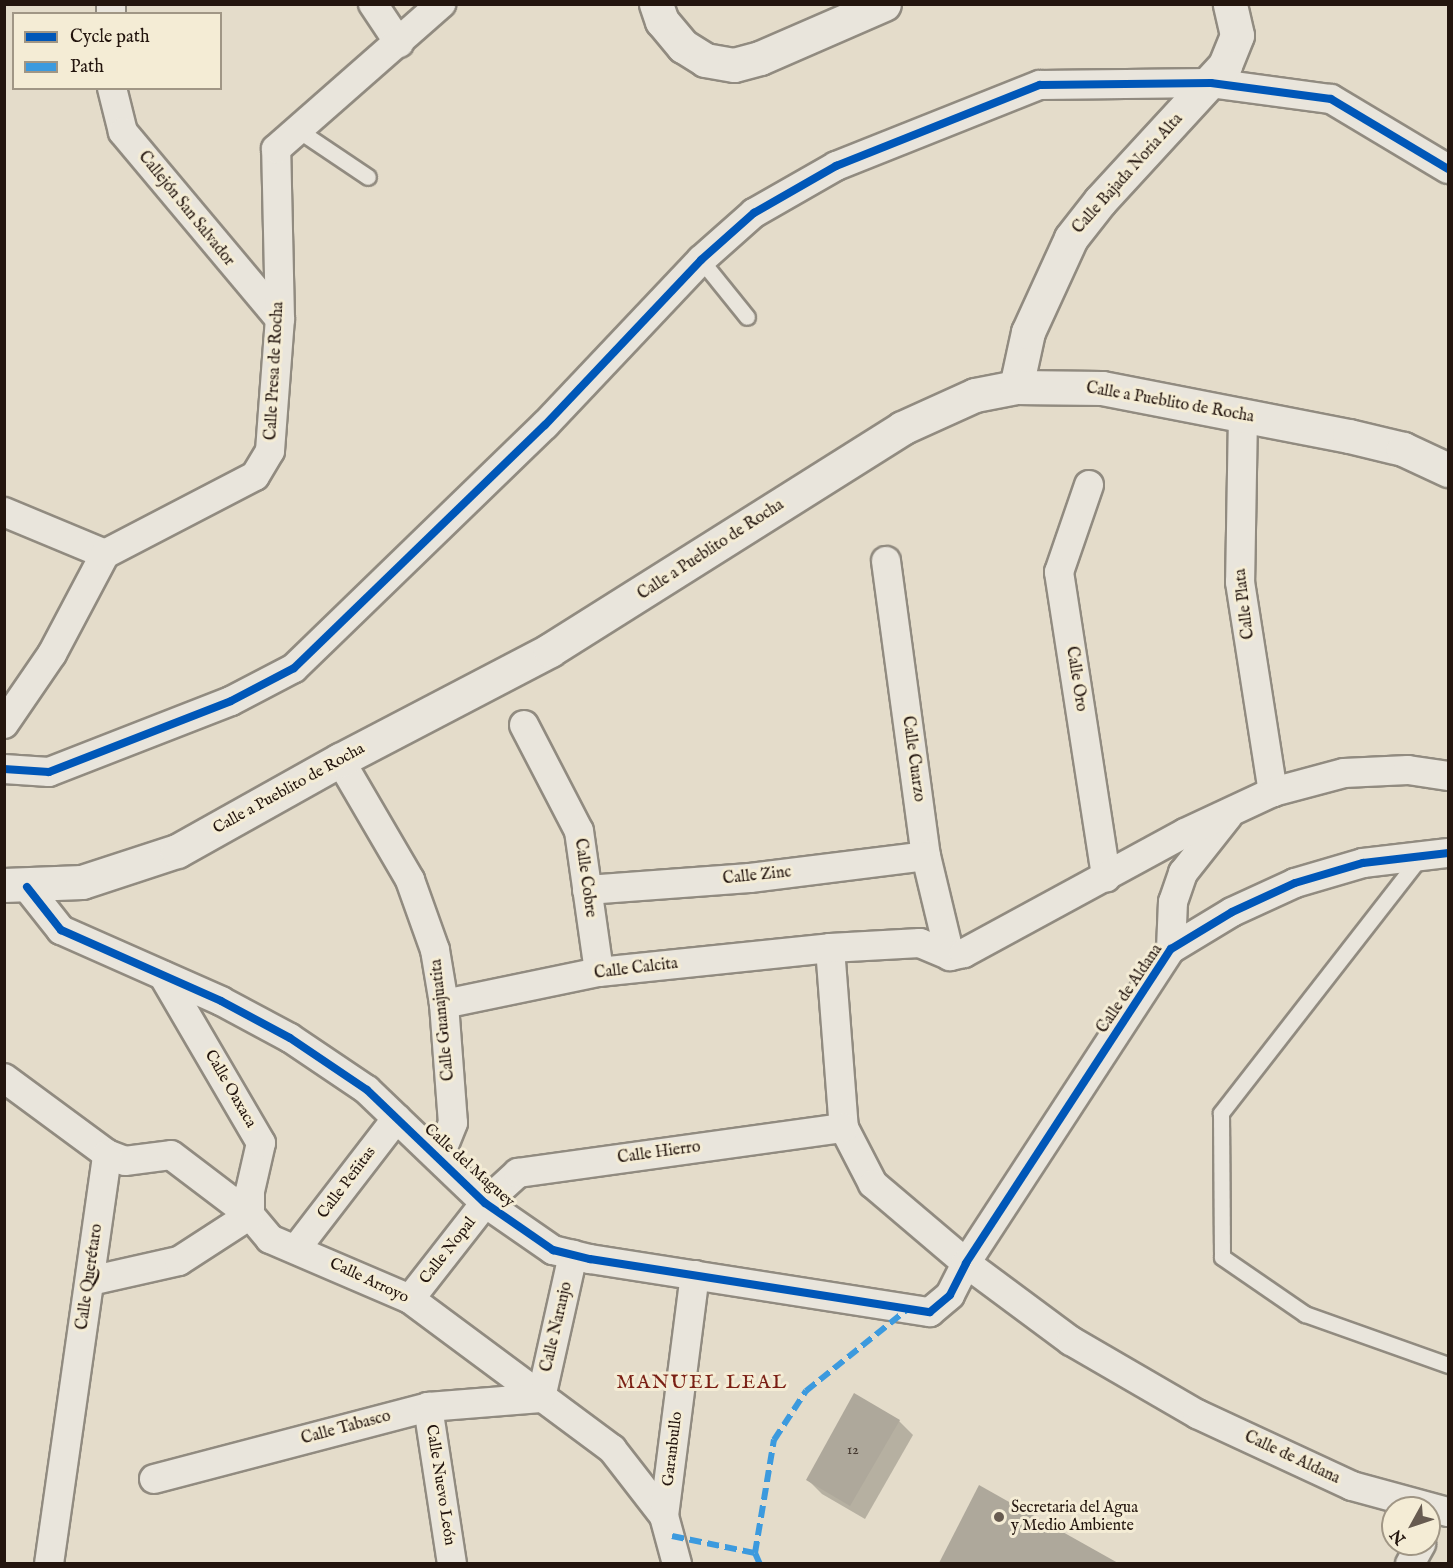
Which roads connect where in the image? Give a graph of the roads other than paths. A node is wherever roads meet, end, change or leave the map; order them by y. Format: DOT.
graph roads {
  1 [pos="373,4"];
  2 [pos="441,4"];
  3 [pos="656,4"];
  4 [pos="884,4"];
  5 [pos="1230,4"];
  6 [pos="399,43"];
  7 [pos="1211,83"];
  8 [pos="112,90"];
  9 [pos="298,130"];
  10 [pos="1449,169"];
  11 [pos="368,177"];
  12 [pos="701,260"];
  13 [pos="747,317"];
  14 [pos="280,319"];
  15 [pos="1016,387"];
  16 [pos="1243,415"];
  17 [pos="1449,470"];
  18 [pos="1089,485"];
  19 [pos="4,512"];
  20 [pos="105,554"];
  21 [pos="886,561"];
  22 [pos="4,724"];
  23 [pos="525,725"];
  24 [pos="340,760"];
  25 [pos="4,769"];
  26 [pos="1449,776"];
  27 [pos="1273,792"];
  28 [pos="1232,812"];
  29 [pos="1436,853"];
  30 [pos="926,856"];
  31 [pos="1106,877"];
  32 [pos="16,886"];
  33 [pos="587,890"];
  34 [pos="830,948"];
  35 [pos="1171,949"];
  36 [pos="950,956"];
  37 [pos="599,972"];
  38 [pos="163,975"];
  39 [pos="444,1004"];
  40 [pos="4,1078"];
  41 [pos="397,1118"];
  42 [pos="844,1128"];
  43 [pos="107,1154"];
  44 [pos="439,1157"];
  45 [pos="485,1203"];
  46 [pos="250,1215"];
  47 [pos="296,1249"];
  48 [pos="573,1255"];
  49 [pos="966,1263"];
  50 [pos="695,1275"];
  51 [pos="90,1281"];
  52 [pos="411,1299"];
  53 [pos="1449,1365"];
  54 [pos="541,1398"];
  55 [pos="428,1407"];
  56 [pos="154,1479"];
  57 [pos="1381,1496"];
  58 [pos="664,1516"];
  59 [pos="49,1563"];
  60 [pos="452,1563"];
  61 [pos="677,1563"];
  1 -- 6 [label="street"];
  2 -- 6 [label="street, Calle Presa de Rocha"];
  3 -- 4 [label="street"];
  5 -- 7 [label="street, Calle Bajada Noria Alta"];
  6 -- 9 [label="street, Calle Presa de Rocha"];
  7 -- 10 [label="street"];
  7 -- 12 [label="street"];
  7 -- 15 [label="street, Calle Bajada Noria Alta"];
  8 -- 14 [label="street, Callejón San Salvador"];
  9 -- 11 [label="lane"];
  9 -- 14 [label="street, Calle Presa de Rocha"];
  12 -- 13 [label="lane"];
  12 -- 25 [label="street"];
  14 -- 20 [label="street, Calle Presa de Rocha"];
  15 -- 16 [label="street, Calle a Pueblito de Rocha"];
  15 -- 24 [label="street, Calle a Pueblito de Rocha"];
  16 -- 17 [label="street, Calle a Pueblito de Rocha"];
  16 -- 27 [label="street, Calle Plata"];
  18 -- 31 [label="street, Calle Oro"];
  19 -- 20 [label="street"];
  20 -- 22 [label="street"];
  21 -- 30 [label="street, Calle Cuarzo"];
  23 -- 33 [label="street, Calle Cobre"];
  24 -- 32 [label="street, Calle a Pueblito de Rocha"];
  24 -- 39 [label="street, Calle Guanajuatita"];
  26 -- 27 [label="street, Calle de Aldana"];
  27 -- 28 [label="street, Calle de Aldana"];
  28 -- 31 [label="street, Calle de Aldana"];
  28 -- 35 [label="street, Calle de Aldana"];
  29 -- 35 [label="street, Calle de Aldana"];
  29 -- 53 [label="lane"];
  30 -- 33 [label="street, Calle Zinc"];
  30 -- 36 [label="street, Calle Cuarzo"];
  31 -- 36 [label="street, Calle de Aldana"];
  32 -- 38 [label="street, Calle del Maguey"];
  33 -- 37 [label="street, Calle Cobre"];
  34 -- 36 [label="street"];
  34 -- 37 [label="street, Calle Calcita"];
  34 -- 42 [label="street, Calle de Aldana"];
  35 -- 49 [label="street, Calle de Aldana"];
  37 -- 39 [label="street, Calle Calcita"];
  38 -- 41 [label="street, Calle del Maguey"];
  38 -- 46 [label="street, Calle Oaxaca"];
  39 -- 44 [label="street, Calle Guanajuatita"];
  40 -- 43 [label="street"];
  41 -- 44 [label="street, Calle del Maguey"];
  41 -- 47 [label="street, Calle Peñitas"];
  42 -- 45 [label="street, Calle Hierro"];
  42 -- 49 [label="street, Calle de Aldana"];
  43 -- 46 [label="street"];
  43 -- 51 [label="street, Calle Querétaro"];
  44 -- 45 [label="street, Calle del Maguey"];
  45 -- 48 [label="street, Calle del Maguey"];
  45 -- 52 [label="street, Calle Nopal"];
  46 -- 47 [label="street, Calle Arroyo"];
  46 -- 51 [label="street"];
  47 -- 52 [label="street, Calle Arroyo"];
  48 -- 50 [label="street, Calle del Maguey"];
  48 -- 54 [label="street, Calle Naranjo"];
  49 -- 50 [label="street, Calle del Maguey"];
  49 -- 57 [label="street, Calle de Aldana"];
  50 -- 58 [label="street, Garanbullo"];
  51 -- 59 [label="street, Calle Querétaro"];
  52 -- 54 [label="street, Calle Arroyo"];
  54 -- 55 [label="street, Calle Tabasco"];
  54 -- 58 [label="street, Calle Arroyo"];
  55 -- 56 [label="street, Calle Tabasco"];
  55 -- 60 [label="street, Calle Nuevo León"];
  58 -- 61 [label="street"];
}
